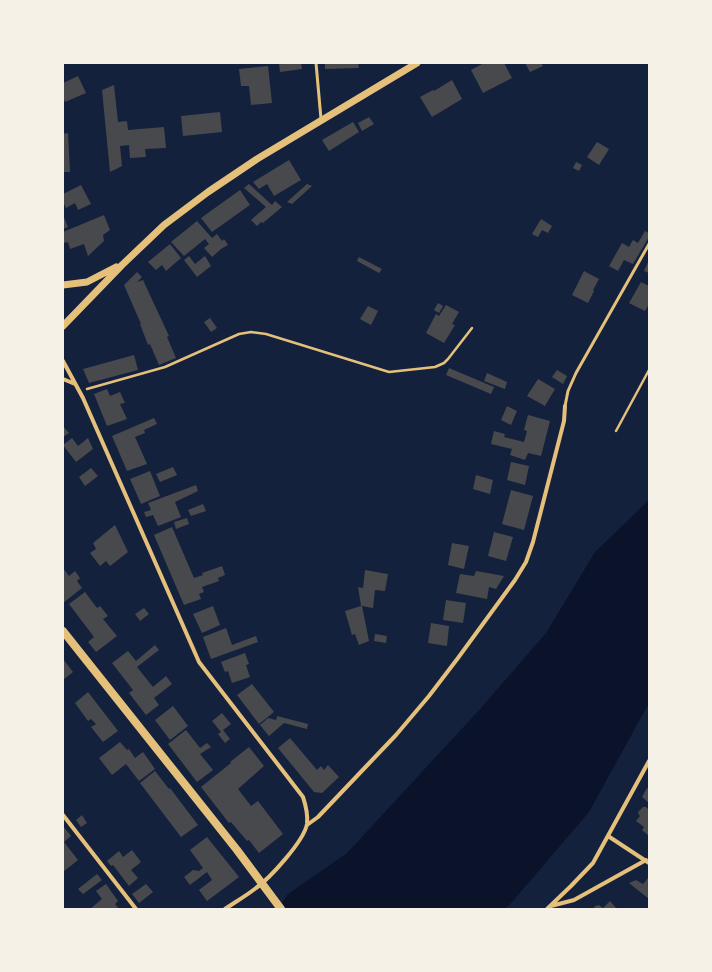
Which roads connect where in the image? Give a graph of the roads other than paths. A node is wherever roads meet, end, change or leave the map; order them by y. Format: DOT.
graph roads {
  1 [pos="316,63"];
  2 [pos="417,63"];
  3 [pos="321,120"];
  4 [pos="649,244"];
  5 [pos="122,265"];
  6 [pos="63,285"];
  7 [pos="63,326"];
  8 [pos="63,361"];
  9 [pos="63,379"];
  10 [pos="75,384"];
  11 [pos="565,406"];
  12 [pos="63,631"];
  13 [pos="649,761"];
  14 [pos="63,815"];
  15 [pos="307,825"];
  16 [pos="608,836"];
  17 [pos="647,862"];
  18 [pos="261,883"];
  19 [pos="549,907"];
  20 [pos="136,909"];
  21 [pos="225,909"];
  22 [pos="281,909"];
  1 -- 3 [label="lane"];
  2 -- 3 [label="street"];
  3 -- 5 [label="street"];
  4 -- 11 [label="lane"];
  5 -- 6 [label="street"];
  5 -- 7 [label="street"];
  8 -- 10 [label="street"];
  9 -- 10 [label="street"];
  10 -- 15 [label="street"];
  11 -- 15 [label="street"];
  12 -- 18 [label="main road"];
  13 -- 16 [label="street"];
  14 -- 20 [label="street"];
  15 -- 18 [label="street"];
  16 -- 17 [label="street"];
  16 -- 19 [label="street"];
  17 -- 19 [label="street"];
  18 -- 21 [label="street"];
  18 -- 22 [label="main road"];
}
